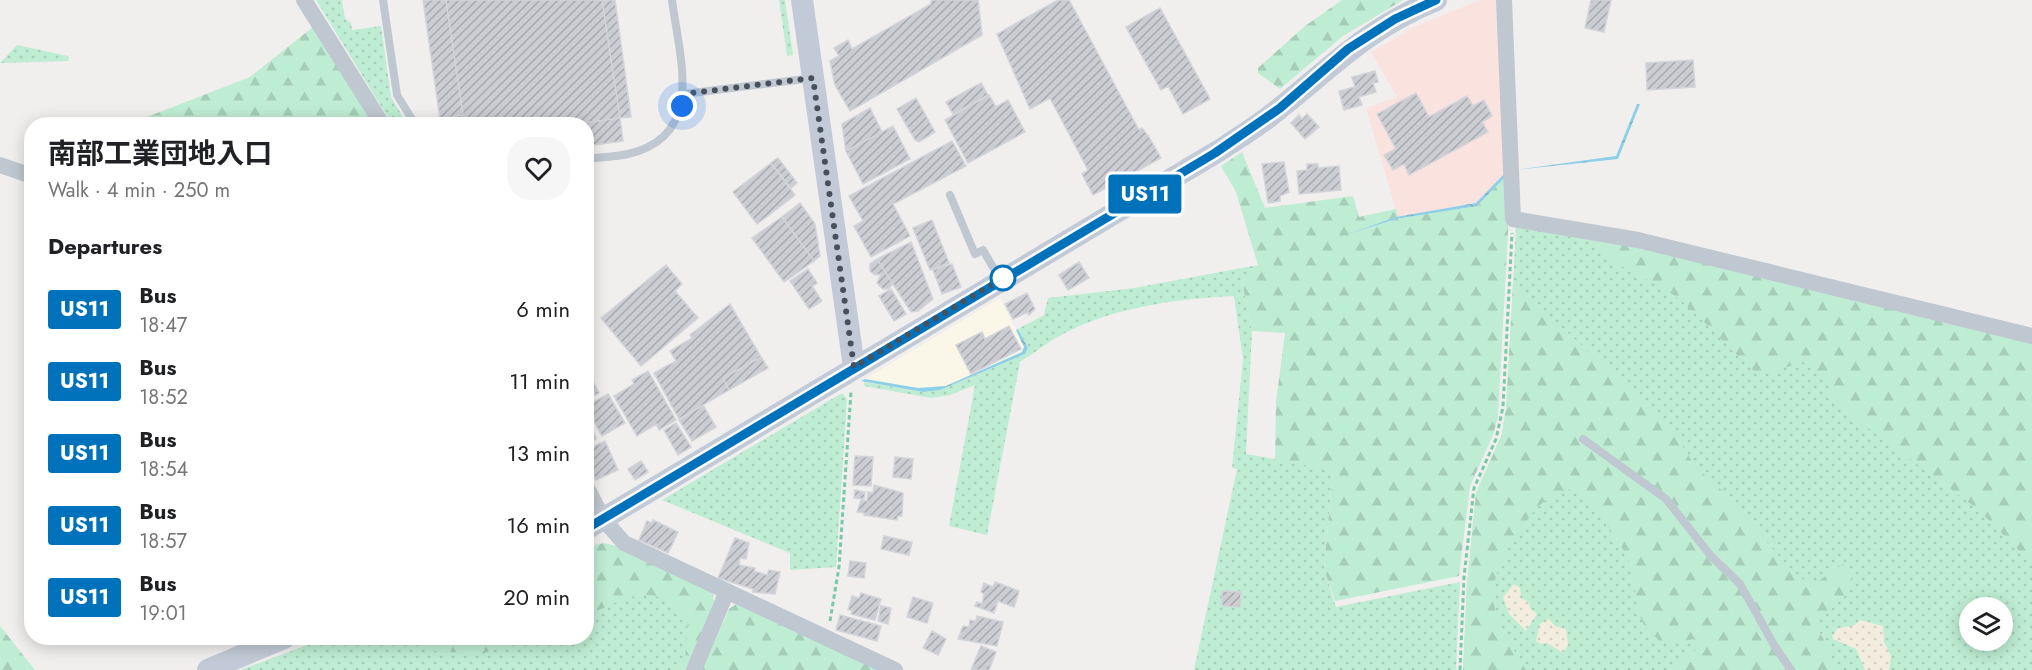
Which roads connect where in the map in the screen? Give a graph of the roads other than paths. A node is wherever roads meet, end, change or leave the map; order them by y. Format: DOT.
graph roads {
  1 [pos="304,0"];
  2 [pos="383,0"];
  3 [pos="672,0"];
  4 [pos="802,0"];
  5 [pos="1436,0"];
  6 [pos="1504,0"];
  7 [pos="813,78"];
  8 [pos="684,94"];
  9 [pos="378,117"];
  10 [pos="411,117"];
  11 [pos="594,158"];
  12 [pos="0,165"];
  13 [pos="24,173"];
  14 [pos="950,195"];
  15 [pos="1000,280"];
  16 [pos="2032,336"];
  17 [pos="854,367"];
  18 [pos="1583,439"];
  19 [pos="595,524"];
  20 [pos="727,591"];
  21 [pos="267,645"];
  22 [pos="208,670"];
  23 [pos="694,670"];
  24 [pos="895,670"];
  25 [pos="1791,670"];
  1 -- 9 [label="street"];
  2 -- 10 [label="lane"];
  3 -- 8 [label="lane"];
  4 -- 7 [label="street"];
  5 -- 15 [label="street"];
  6 -- 16 [label="street"];
  7 -- 8 [label="lane"];
  7 -- 17 [label="street"];
  8 -- 11 [label="lane"];
  12 -- 13 [label="street"];
  14 -- 15 [label="lane"];
  15 -- 17 [label="street"];
  17 -- 19 [label="street"];
  18 -- 25 [label="lane"];
  19 -- 20 [label="street"];
  20 -- 23 [label="street"];
  20 -- 24 [label="street"];
  21 -- 22 [label="street"];
}
